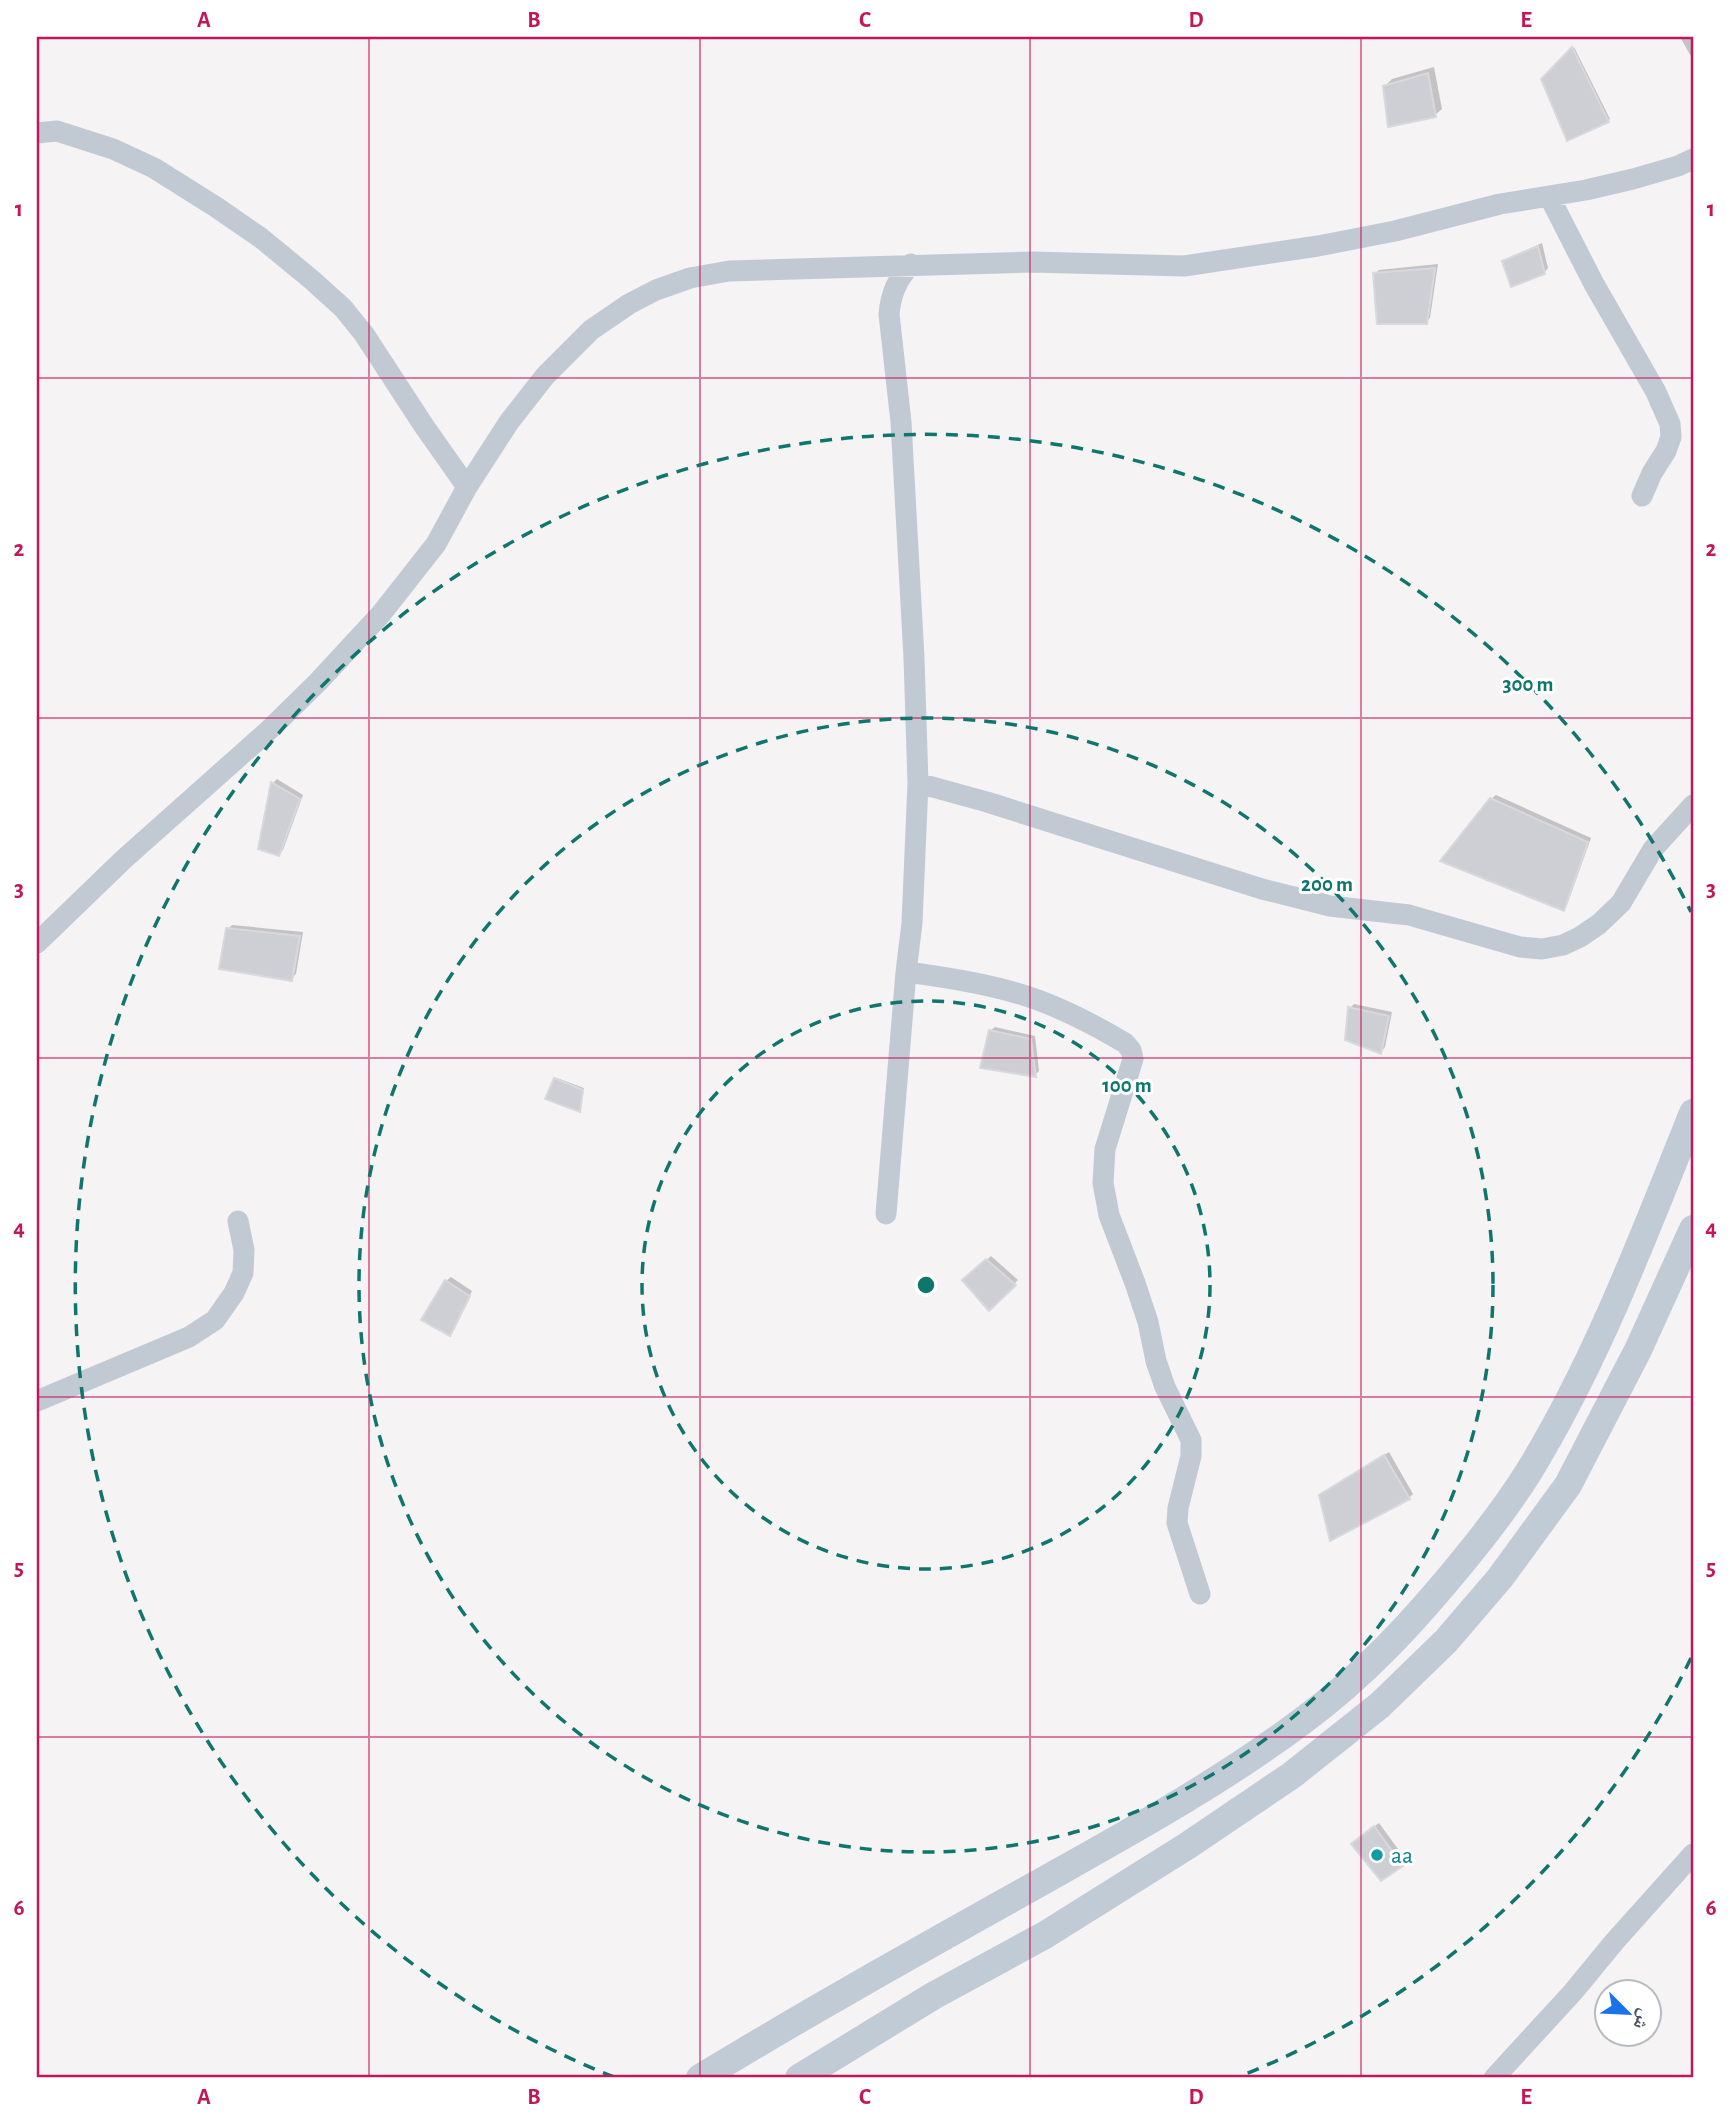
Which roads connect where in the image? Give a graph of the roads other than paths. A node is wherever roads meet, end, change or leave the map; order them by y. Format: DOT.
graph roads {
  1 [pos="37,133"];
  2 [pos="1693,159"];
  3 [pos="1549,196"];
  4 [pos="911,264"];
  5 [pos="467,487"];
  6 [pos="1642,496"];
  7 [pos="918,783"];
  8 [pos="1693,805"];
  9 [pos="37,943"];
  10 [pos="906,972"];
  11 [pos="1693,1113"];
  12 [pos="886,1214"];
  13 [pos="238,1222"];
  14 [pos="1693,1230"];
  15 [pos="37,1401"];
  16 [pos="1200,1594"];
  17 [pos="1693,1854"];
  18 [pos="911,1956"];
  19 [pos="933,1996"];
  20 [pos="700,2078"];
  21 [pos="799,2078"];
  22 [pos="1494,2078"];
  1 -- 5 [label="street"];
  2 -- 3 [label="street"];
  3 -- 4 [label="street"];
  3 -- 6 [label="street"];
  4 -- 5 [label="street"];
  4 -- 7 [label="street"];
  5 -- 9 [label="street"];
  7 -- 8 [label="street"];
  7 -- 10 [label="street"];
  10 -- 12 [label="street"];
  10 -- 16 [label="street"];
  11 -- 18 [label="main road"];
  13 -- 15 [label="street"];
  14 -- 19 [label="main road"];
  17 -- 22 [label="street"];
  18 -- 19 [label="main road"];
  18 -- 20 [label="main road"];
  19 -- 21 [label="main road"];
}
